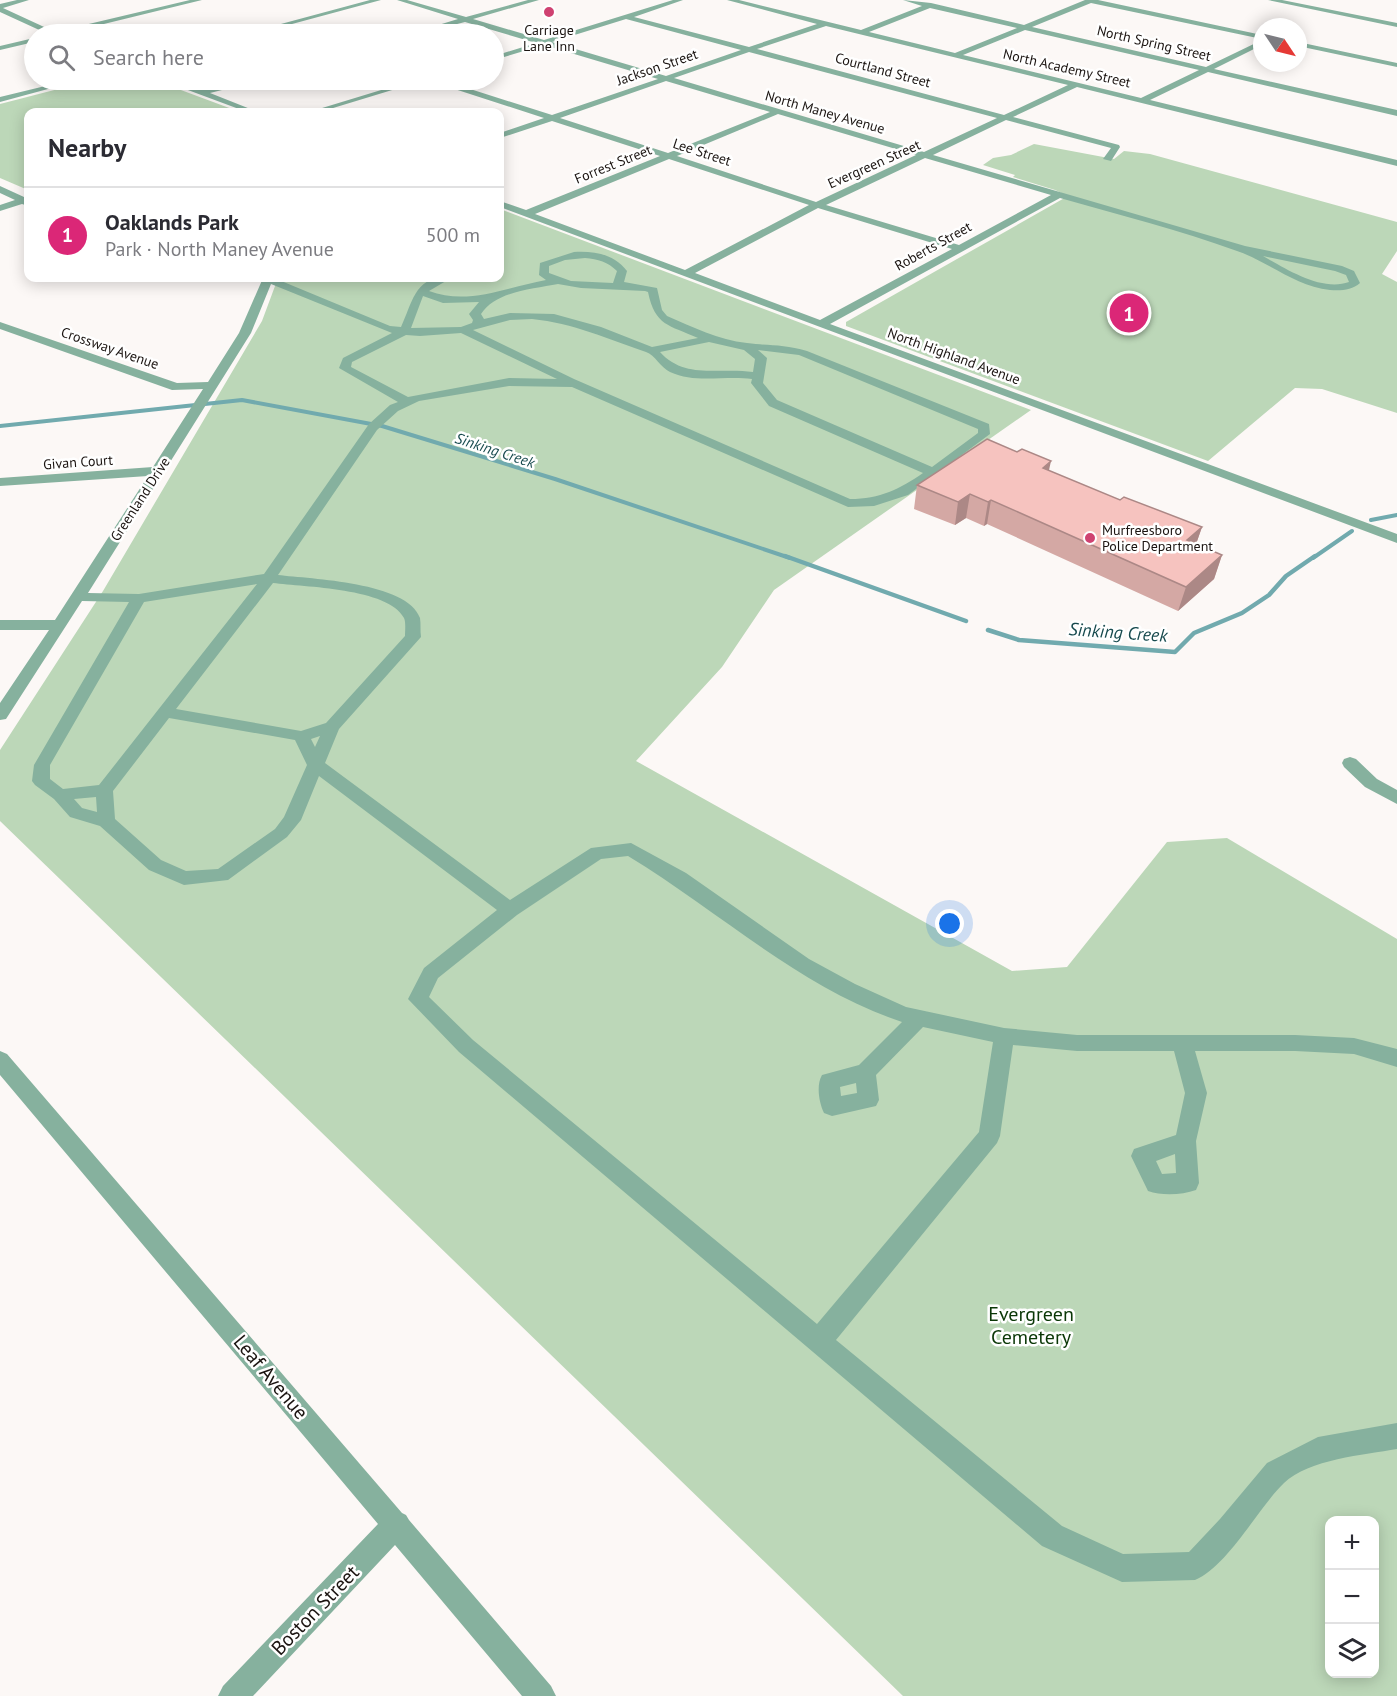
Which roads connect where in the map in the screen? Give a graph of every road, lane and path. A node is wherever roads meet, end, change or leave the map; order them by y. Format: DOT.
graph roads {
  1 [pos="26,0"];
  2 [pos="198,0"];
  3 [pos="378,0"];
  4 [pos="400,0"];
  5 [pos="536,0"];
  6 [pos="680,0"];
  7 [pos="730,0"];
  8 [pos="906,0"];
  9 [pos="944,0"];
  10 [pos="1090,0"];
  11 [pos="1271,0"];
  12 [pos="929,6"];
  13 [pos="0,7"];
  14 [pos="626,17"];
  15 [pos="466,20"];
  16 [pos="34,24"];
  17 [pos="96,24"];
  18 [pos="286,24"];
  19 [pos="451,24"];
  20 [pos="479,24"];
  21 [pos="824,24"];
  22 [pos="1397,25"];
  23 [pos="1025,27"];
  24 [pos="504,32"];
  25 [pos="860,33"];
  26 [pos="1253,35"];
  27 [pos="24,42"];
  28 [pos="542,43"];
  29 [pos="1253,46"];
  30 [pos="1307,46"];
  31 [pos="0,48"];
  32 [pos="752,48"];
  33 [pos="504,55"];
  34 [pos="956,55"];
  35 [pos="1397,65"];
  36 [pos="1205,69"];
  37 [pos="667,78"];
  38 [pos="1077,84"];
  39 [pos="38,90"];
  40 [pos="193,90"];
  41 [pos="213,90"];
  42 [pos="387,90"];
  43 [pos="466,90"];
  44 [pos="202,93"];
  45 [pos="0,100"];
  46 [pos="1144,100"];
  47 [pos="243,108"];
  48 [pos="326,108"];
  49 [pos="777,112"];
  50 [pos="1397,113"];
  51 [pos="1006,116"];
  52 [pos="550,118"];
  53 [pos="504,135"];
  54 [pos="927,155"];
  55 [pos="669,156"];
  56 [pos="1108,159"];
  57 [pos="1397,163"];
  58 [pos="0,189"];
  59 [pos="1059,195"];
  60 [pos="24,200"];
  61 [pos="24,202"];
  62 [pos="817,205"];
  63 [pos="504,206"];
  64 [pos="0,208"];
  65 [pos="526,214"];
  66 [pos="959,248"];
  67 [pos="1243,249"];
  68 [pos="685,274"];
  69 [pos="557,281"];
  70 [pos="266,282"];
  71 [pos="277,282"];
  72 [pos="438,282"];
  73 [pos="622,286"];
  74 [pos="424,289"];
  75 [pos="474,303"];
  76 [pos="823,323"];
  77 [pos="477,324"];
  78 [pos="0,325"];
  79 [pos="463,330"];
  80 [pos="404,331"];
  81 [pos="708,338"];
  82 [pos="748,347"];
  83 [pos="652,350"];
  84 [pos="759,376"];
  85 [pos="574,383"];
  86 [pos="212,385"];
  87 [pos="408,402"];
  88 [pos="158,471"];
  89 [pos="933,472"];
  90 [pos="0,483"];
  91 [pos="1397,539"];
  92 [pos="269,578"];
  93 [pos="78,597"];
  94 [pos="139,598"];
  95 [pos="0,625"];
  96 [pos="60,625"];
  97 [pos="164,712"];
  98 [pos="0,715"];
  99 [pos="332,727"];
  100 [pos="301,736"];
  101 [pos="1350,763"];
  102 [pos="315,764"];
  103 [pos="104,790"];
  104 [pos="60,795"];
  105 [pos="1397,798"];
  106 [pos="106,821"];
  107 [pos="510,910"];
  108 [pos="919,1018"];
  109 [pos="1004,1036"];
  110 [pos="1182,1042"];
  111 [pos="1397,1058"];
  112 [pos="0,1060"];
  113 [pos="865,1072"];
  114 [pos="1185,1141"];
  115 [pos="819,1341"];
  116 [pos="1397,1436"];
  117 [pos="397,1524"];
  118 [pos="233,1696"];
  119 [pos="541,1696"];
  1 -- 13 [label="street"];
  2 -- 17 [label="street"];
  3 -- 18 [label="street"];
  4 -- 15 [label="street, North Maney Avenue"];
  5 -- 15 [label="street"];
  6 -- 14 [label="street"];
  7 -- 21 [label="street, North Academy Street"];
  8 -- 12 [label="street, North Spring Street"];
  9 -- 12 [label="street"];
  10 -- 23 [label="street"];
  10 -- 26 [label="street"];
  11 -- 22 [label="street"];
  12 -- 23 [label="street, North Spring Street"];
  12 -- 25 [label="street"];
  13 -- 16 [label="street"];
  14 -- 28 [label="street"];
  14 -- 32 [label="street, Courtland Street"];
  15 -- 19 [label="street"];
  15 -- 20 [label="street, North Maney Avenue"];
  21 -- 25 [label="street, North Academy Street"];
  21 -- 32 [label="street, Jackson Street"];
  23 -- 34 [label="street"];
  23 -- 36 [label="street, North Spring Street"];
  24 -- 28 [label="street, North Maney Avenue"];
  25 -- 34 [label="street, North Academy Street"];
  27 -- 31 [label="street"];
  28 -- 33 [label="street"];
  28 -- 37 [label="street, North Maney Avenue"];
  29 -- 36 [label="street"];
  30 -- 35 [label="street"];
  32 -- 37 [label="street, Jackson Street"];
  32 -- 51 [label="street, Courtland Street"];
  34 -- 38 [label="street, North Academy Street"];
  36 -- 46 [label="street"];
  36 -- 50 [label="street, North Spring Street"];
  37 -- 49 [label="street, North Maney Avenue"];
  37 -- 52 [label="street, Jackson Street"];
  38 -- 46 [label="street, North Academy Street"];
  38 -- 51 [label="street, Evergreen Street"];
  39 -- 45 [label="street"];
  40 -- 44 [label="street"];
  41 -- 44 [label="street"];
  42 -- 48 [label="street"];
  43 -- 52 [label="street, Lee Street"];
  44 -- 47 [label="street"];
  46 -- 57 [label="street, North Academy Street"];
  49 -- 54 [label="street, North Maney Avenue"];
  49 -- 55 [label="street, Forrest Street"];
  51 -- 54 [label="street, Evergreen Street"];
  51 -- 56 [label="street, Courtland Street"];
  52 -- 53 [label="street, Jackson Street"];
  52 -- 55 [label="street, Lee Street"];
  54 -- 59 [label="street, North Maney Avenue"];
  54 -- 62 [label="street, Evergreen Street"];
  55 -- 62 [label="street, Lee Street"];
  55 -- 65 [label="street, Forrest Street"];
  58 -- 60 [label="street"];
  59 -- 66 [label="street, Roberts Street"];
  59 -- 67 [label="street, North Maney Avenue"];
  61 -- 64 [label="street"];
  62 -- 66 [label="street, Lee Street"];
  62 -- 68 [label="street, Evergreen Street"];
  63 -- 65 [label="street, North Highland Avenue"];
  65 -- 68 [label="street, North Highland Avenue"];
  66 -- 76 [label="street, Roberts Street"];
  67 -- 67 [label="street"];
  68 -- 76 [label="street, North Highland Avenue"];
  69 -- 73 [label="street"];
  69 -- 73 [label="street"];
  69 -- 75 [label="street"];
  70 -- 86 [label="street, Greenland Drive"];
  71 -- 80 [label="street"];
  72 -- 74 [label="street"];
  73 -- 81 [label="street"];
  74 -- 75 [label="street"];
  74 -- 80 [label="street"];
  75 -- 77 [label="street"];
  76 -- 91 [label="street, North Highland Avenue"];
  77 -- 79 [label="street"];
  77 -- 83 [label="street"];
  78 -- 86 [label="street, Crossway Avenue"];
  79 -- 80 [label="street"];
  79 -- 85 [label="street"];
  80 -- 87 [label="street"];
  81 -- 82 [label="street"];
  81 -- 83 [label="street"];
  82 -- 84 [label="street"];
  82 -- 89 [label="street"];
  83 -- 84 [label="street"];
  84 -- 89 [label="street"];
  85 -- 87 [label="street"];
  85 -- 89 [label="street"];
  86 -- 88 [label="street, Greenland Drive"];
  87 -- 92 [label="street"];
  88 -- 90 [label="street, Givan Court"];
  88 -- 93 [label="street, Greenland Drive"];
  92 -- 94 [label="street"];
  92 -- 97 [label="street"];
  92 -- 99 [label="street"];
  93 -- 94 [label="street"];
  93 -- 96 [label="street, Greenland Drive"];
  94 -- 104 [label="street"];
  95 -- 96 [label="street"];
  96 -- 98 [label="street, Greenland Drive"];
  97 -- 100 [label="street"];
  97 -- 103 [label="street"];
  99 -- 100 [label="street"];
  99 -- 102 [label="street"];
  100 -- 102 [label="street"];
  101 -- 105 [label="street"];
  102 -- 106 [label="street"];
  102 -- 107 [label="street"];
  103 -- 104 [label="street"];
  103 -- 106 [label="street"];
  104 -- 106 [label="street"];
  107 -- 108 [label="street"];
  107 -- 115 [label="street"];
  108 -- 109 [label="street"];
  108 -- 113 [label="street"];
  109 -- 110 [label="street"];
  109 -- 115 [label="street"];
  110 -- 111 [label="street"];
  110 -- 114 [label="street"];
  112 -- 117 [label="street, Leaf Avenue"];
  115 -- 116 [label="street"];
  117 -- 118 [label="street, Boston Street"];
  117 -- 119 [label="street, Leaf Avenue"];
}
